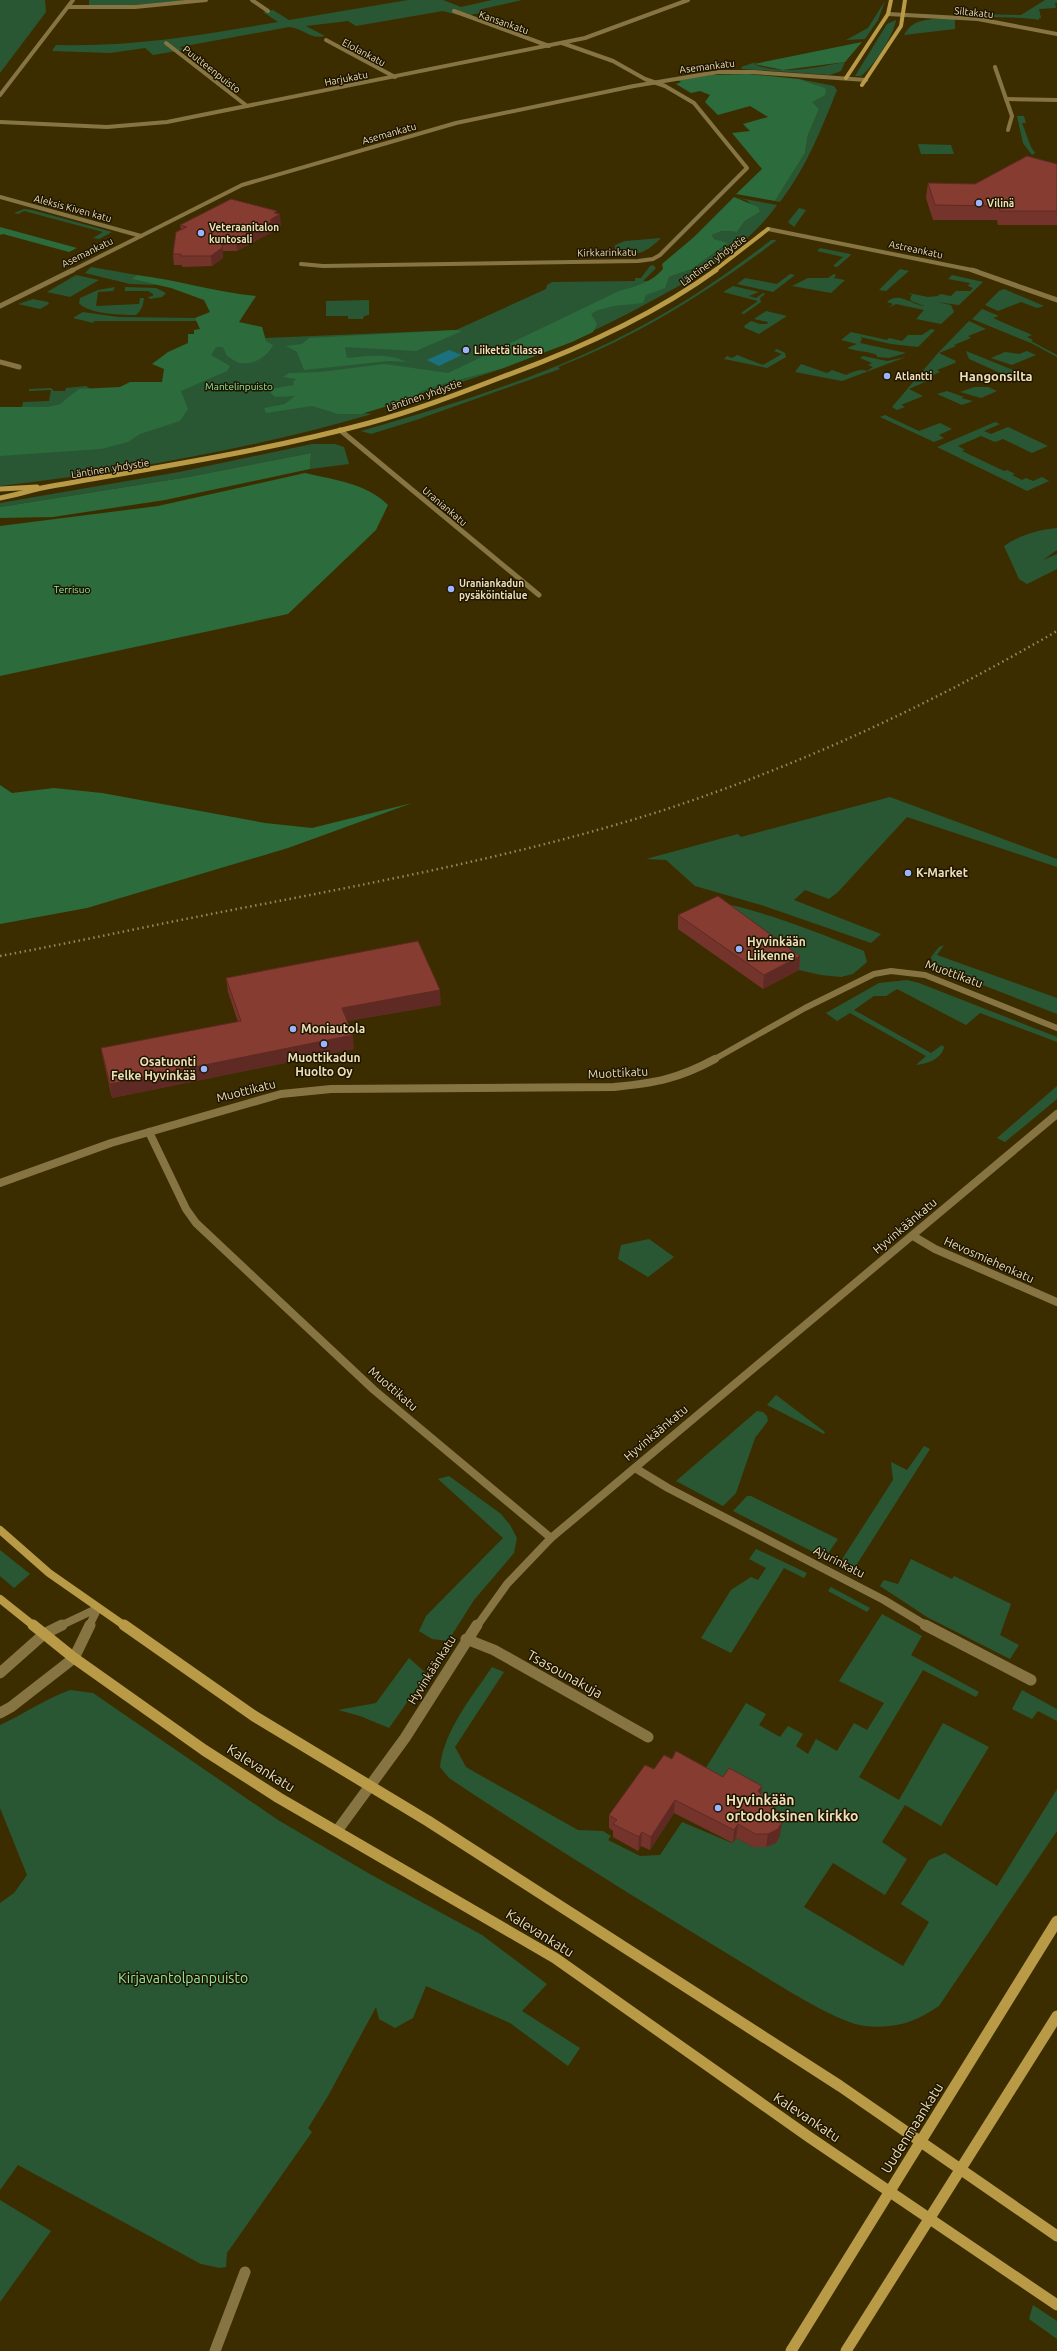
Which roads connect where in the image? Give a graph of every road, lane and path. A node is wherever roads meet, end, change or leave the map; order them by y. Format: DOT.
graph roads {
  1 [pos="73,0"];
  2 [pos="206,0"];
  3 [pos="252,0"];
  4 [pos="688,0"];
  5 [pos="891,0"];
  6 [pos="905,0"];
  7 [pos="68,7"];
  8 [pos="268,11"];
  9 [pos="454,11"];
  10 [pos="888,14"];
  11 [pos="903,15"];
  12 [pos="1057,34"];
  13 [pos="326,40"];
  14 [pos="166,43"];
  15 [pos="562,43"];
  16 [pos="549,46"];
  17 [pos="995,67"];
  18 [pos="395,77"];
  19 [pos="809,77"];
  20 [pos="846,78"];
  21 [pos="866,80"];
  22 [pos="655,82"];
  23 [pos="862,85"];
  24 [pos="0,95"];
  25 [pos="1006,99"];
  26 [pos="1057,100"];
  27 [pos="247,106"];
  28 [pos="0,122"];
  29 [pos="1008,130"];
  30 [pos="0,197"];
  31 [pos="768,229"];
  32 [pos="141,236"];
  33 [pos="301,264"];
  34 [pos="1057,300"];
  35 [pos="0,306"];
  36 [pos="0,362"];
  37 [pos="19,368"];
  38 [pos="340,430"];
  39 [pos="49,486"];
  40 [pos="0,489"];
  41 [pos="0,498"];
  42 [pos="539,595"];
  43 [pos="1057,1028"];
  44 [pos="1057,1114"];
  45 [pos="149,1132"];
  46 [pos="0,1183"];
  47 [pos="913,1236"];
  48 [pos="1057,1302"];
  49 [pos="635,1468"];
  50 [pos="0,1530"];
  51 [pos="551,1538"];
  52 [pos="0,1599"];
  53 [pos="98,1608"];
  54 [pos="44,1634"];
  55 [pos="466,1640"];
  56 [pos="74,1658"];
  57 [pos="0,1673"];
  58 [pos="1031,1680"];
  59 [pos="0,1713"];
  60 [pos="648,1737"];
  61 [pos="370,1785"];
  62 [pos="337,1831"];
  63 [pos="1057,1920"];
  64 [pos="1057,2016"];
  65 [pos="922,2142"];
  66 [pos="962,2169"];
  67 [pos="889,2192"];
  68 [pos="929,2219"];
  69 [pos="1057,2236"];
  70 [pos="245,2272"];
  71 [pos="1057,2305"];
  72 [pos="215,2351"];
  73 [pos="791,2351"];
  74 [pos="846,2351"];
  1 -- 7 [label="street"];
  2 -- 7 [label="street"];
  3 -- 8 [label="street"];
  4 -- 15 [label="street, Harjukatu"];
  5 -- 10 [label="main road"];
  6 -- 11 [label="main road"];
  7 -- 24 [label="street"];
  9 -- 16 [label="street, Kansankatu"];
  10 -- 11 [label="street, Siltakatu"];
  10 -- 20 [label="main road"];
  11 -- 12 [label="street, Siltakatu"];
  11 -- 21 [label="main road"];
  13 -- 18 [label="street, Elolankatu"];
  14 -- 27 [label="street, Puutteenpuisto"];
  15 -- 16 [label="street, Harjukatu"];
  15 -- 22 [label="street"];
  16 -- 18 [label="street, Harjukatu"];
  17 -- 25 [label="street"];
  18 -- 27 [label="street, Harjukatu"];
  19 -- 20 [label="street, Asemankatu"];
  19 -- 22 [label="street, Asemankatu"];
  19 -- 23 [label="street, Asemankatu"];
  20 -- 21 [label="street, Asemankatu"];
  21 -- 23 [label="main road"];
  22 -- 32 [label="street, Asemankatu"];
  22 -- 33 [label="street, Kirkkarinkatu"];
  25 -- 26 [label="street"];
  25 -- 29 [label="street"];
  27 -- 28 [label="street, Harjukatu"];
  30 -- 32 [label="street, Aleksis Kiven katu"];
  31 -- 34 [label="street, Astreankatu"];
  31 -- 38 [label="main road, Läntinen yhdystie"];
  32 -- 35 [label="street, Asemankatu"];
  36 -- 37 [label="street"];
  38 -- 39 [label="main road, Läntinen yhdystie"];
  38 -- 42 [label="street, Uraniankatu"];
  39 -- 40 [label="main road, Läntinen yhdystie"];
  39 -- 41 [label="main road, Läntinen yhdystie"];
  43 -- 45 [label="street, Muottikatu"];
  44 -- 47 [label="street, Hyvinkäänkatu"];
  45 -- 46 [label="street, Muottikatu"];
  45 -- 51 [label="street, Muottikatu"];
  47 -- 48 [label="street, Hevosmiehenkatu"];
  47 -- 49 [label="street, Hyvinkäänkatu"];
  49 -- 51 [label="street, Hyvinkäänkatu"];
  49 -- 58 [label="street, Ajurinkatu"];
  50 -- 53 [label="main road"];
  51 -- 55 [label="street, Hyvinkäänkatu"];
  52 -- 54 [label="main road, Kalevankatu"];
  53 -- 54 [label="street"];
  53 -- 56 [label="street"];
  53 -- 61 [label="main road"];
  54 -- 56 [label="main road, Kalevankatu"];
  54 -- 57 [label="street"];
  55 -- 60 [label="street, Tsasounakuja"];
  55 -- 61 [label="street, Hyvinkäänkatu"];
  56 -- 59 [label="street"];
  56 -- 62 [label="main road, Kalevankatu"];
  61 -- 62 [label="street, Hyvinkäänkatu"];
  61 -- 65 [label="main road"];
  62 -- 67 [label="main road, Kalevankatu"];
  63 -- 65 [label="main road, Uudenmaankatu"];
  64 -- 66 [label="main road"];
  65 -- 66 [label="main road"];
  65 -- 67 [label="main road, Uudenmaankatu"];
  66 -- 68 [label="main road"];
  66 -- 69 [label="main road"];
  67 -- 68 [label="main road, Kalevankatu"];
  67 -- 73 [label="main road, Uudenmaankatu"];
  68 -- 71 [label="main road, Kalevankatu"];
  68 -- 74 [label="main road"];
  70 -- 72 [label="street"];
}
